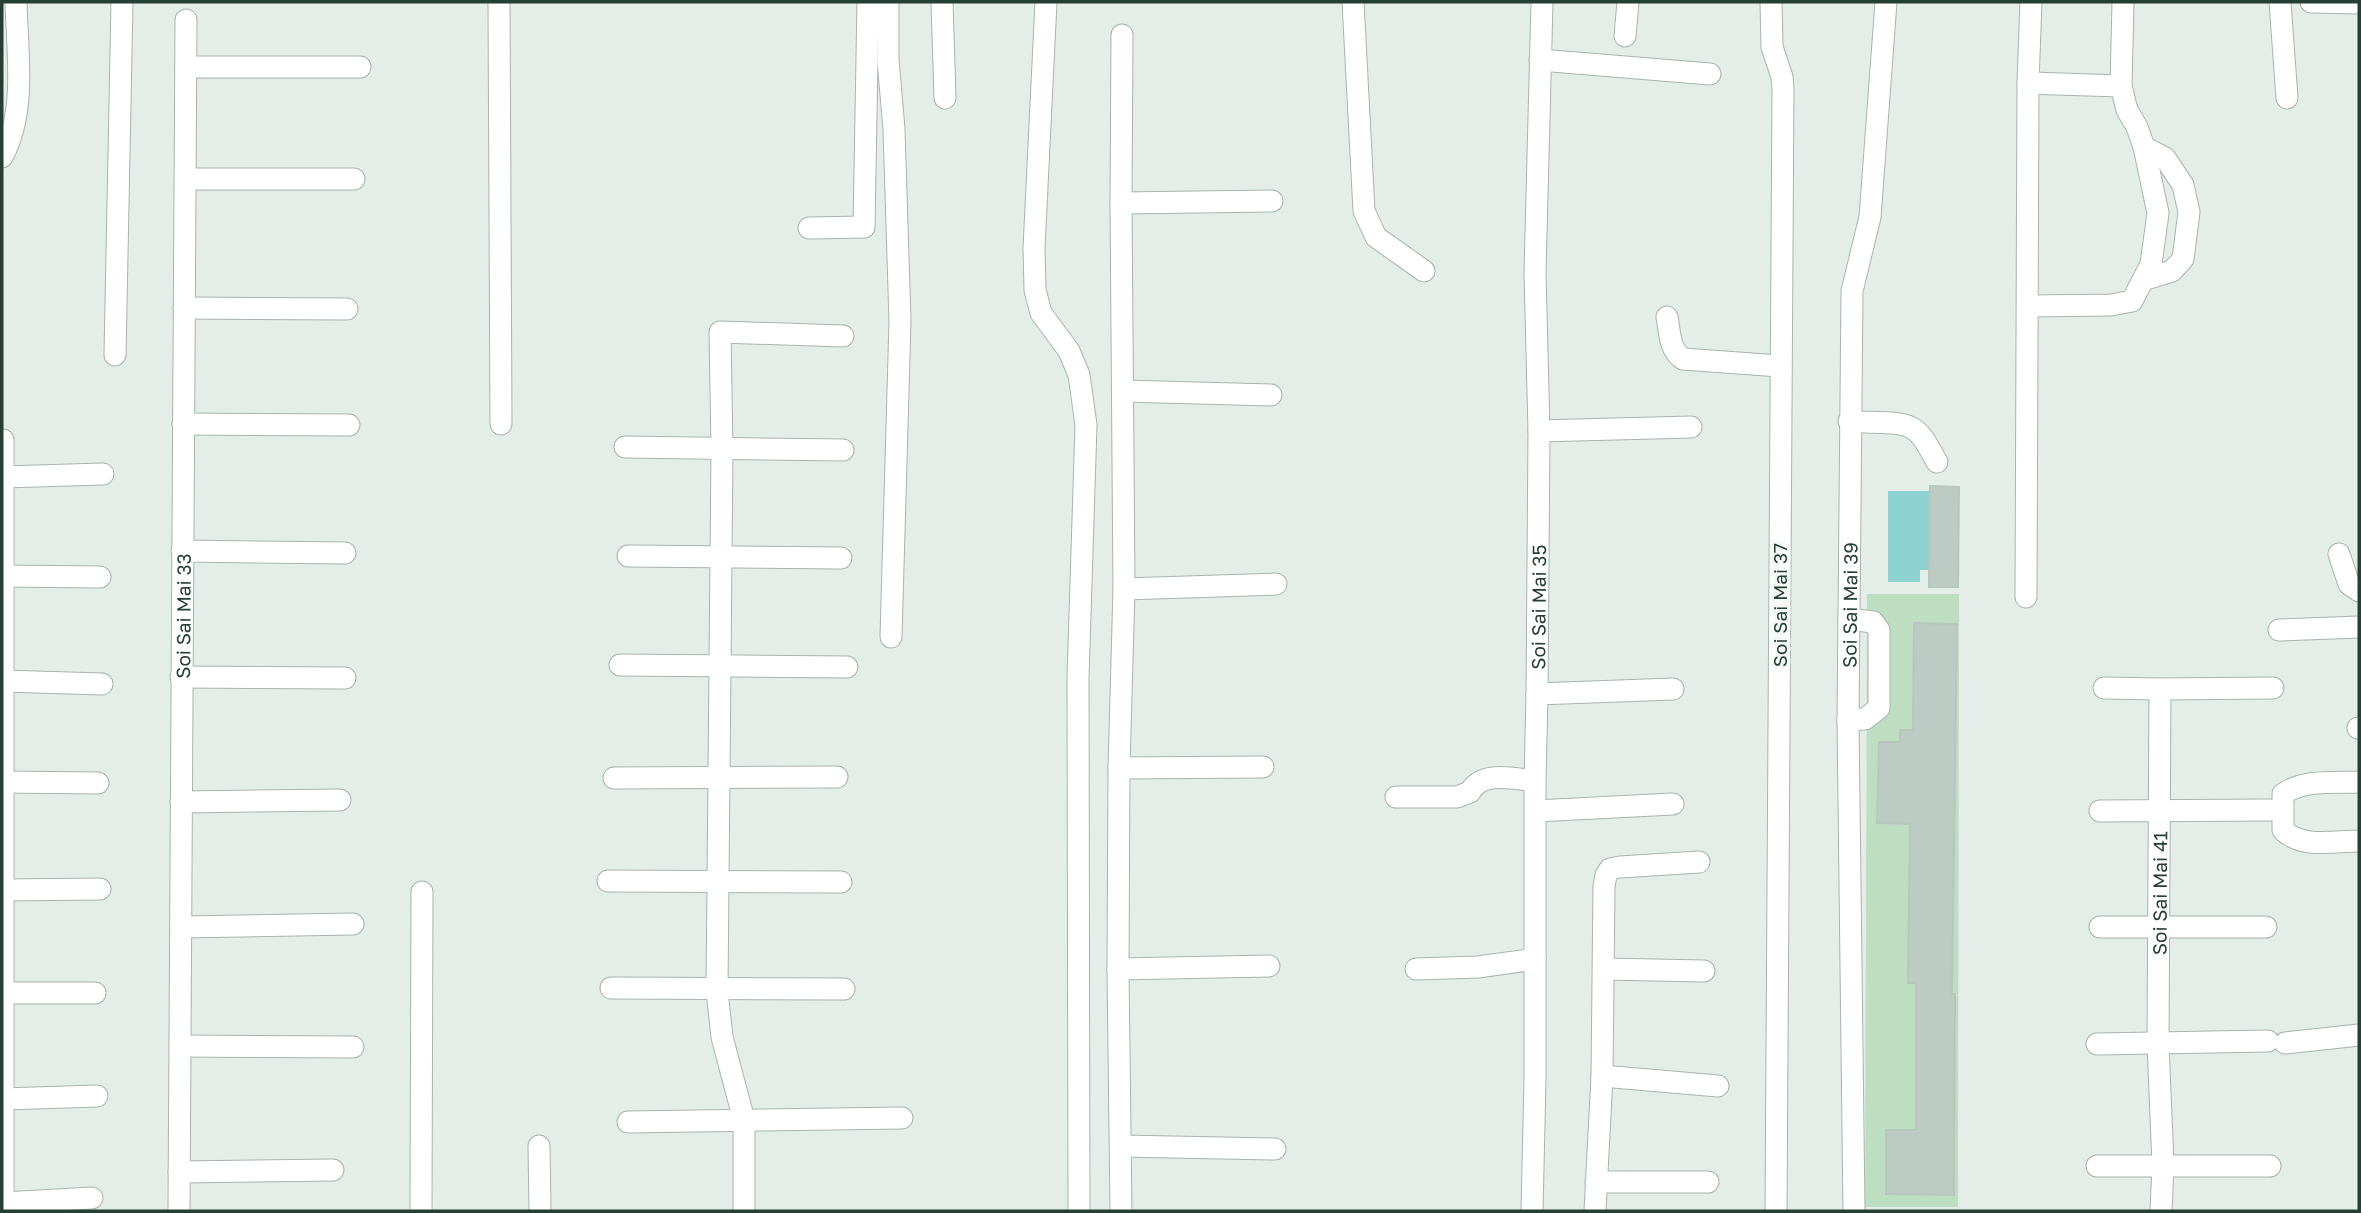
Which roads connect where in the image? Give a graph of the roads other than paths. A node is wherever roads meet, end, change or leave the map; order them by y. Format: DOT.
graph roads {
  1 [pos="16,2"];
  2 [pos="122,2"];
  3 [pos="499,2"];
  4 [pos="869,2"];
  5 [pos="888,2"];
  6 [pos="943,2"];
  7 [pos="1046,2"];
  8 [pos="1353,2"];
  9 [pos="1542,2"];
  10 [pos="1628,2"];
  11 [pos="1771,2"];
  12 [pos="1886,2"];
  13 [pos="2031,2"];
  14 [pos="2123,2"];
  15 [pos="2280,2"];
  16 [pos="2311,2"];
  17 [pos="2359,3"];
  18 [pos="186,20"];
  19 [pos="1122,36"];
  20 [pos="1625,36"];
  21 [pos="9,53"];
  22 [pos="1540,60"];
  23 [pos="186,67"];
  24 [pos="360,67"];
  25 [pos="1710,74"];
  26 [pos="2028,83"];
  27 [pos="2121,86"];
  28 [pos="945,98"];
  29 [pos="2287,98"];
  30 [pos="2144,147"];
  31 [pos="2,157"];
  32 [pos="186,179"];
  33 [pos="355,179"];
  34 [pos="1272,201"];
  35 [pos="1121,203"];
  36 [pos="809,228"];
  37 [pos="1424,271"];
  38 [pos="2146,279"];
  39 [pos="2028,306"];
  40 [pos="184,308"];
  41 [pos="347,309"];
  42 [pos="1667,317"];
  43 [pos="843,336"];
  44 [pos="115,355"];
  45 [pos="1780,366"];
  46 [pos="1124,391"];
  47 [pos="1271,395"];
  48 [pos="1849,421"];
  49 [pos="183,424"];
  50 [pos="501,424"];
  51 [pos="349,425"];
  52 [pos="1691,427"];
  53 [pos="1539,430"];
  54 [pos="3,440"];
  55 [pos="625,447"];
  56 [pos="722,449"];
  57 [pos="843,450"];
  58 [pos="1937,462"];
  59 [pos="103,474"];
  60 [pos="3,477"];
  61 [pos="182,551"];
  62 [pos="345,553"];
  63 [pos="2339,554"];
  64 [pos="628,556"];
  65 [pos="720,557"];
  66 [pos="841,558"];
  67 [pos="3,576"];
  68 [pos="100,577"];
  69 [pos="1276,584"];
  70 [pos="1124,589"];
  71 [pos="2359,592"];
  72 [pos="2026,597"];
  73 [pos="1849,619"];
  74 [pos="2359,627"];
  75 [pos="2278,629"];
  76 [pos="891,637"];
  77 [pos="620,665"];
  78 [pos="719,666"];
  79 [pos="847,667"];
  80 [pos="181,677"];
  81 [pos="345,678"];
  82 [pos="3,681"];
  83 [pos="102,684"];
  84 [pos="1673,688"];
  85 [pos="2104,688"];
  86 [pos="2273,688"];
  87 [pos="2160,689"];
  88 [pos="1538,694"];
  89 [pos="1848,720"];
  90 [pos="1263,767"];
  91 [pos="1119,768"];
  92 [pos="837,777"];
  93 [pos="614,778"];
  94 [pos="718,778"];
  95 [pos="1535,781"];
  96 [pos="3,782"];
  97 [pos="2359,782"];
  98 [pos="98,783"];
  99 [pos="1396,797"];
  100 [pos="341,800"];
  101 [pos="181,802"];
  102 [pos="1673,803"];
  103 [pos="2270,810"];
  104 [pos="1536,811"];
  105 [pos="2100,811"];
  106 [pos="2159,811"];
  107 [pos="2359,841"];
  108 [pos="1699,862"];
  109 [pos="608,881"];
  110 [pos="717,881"];
  111 [pos="841,882"];
  112 [pos="4,890"];
  113 [pos="100,890"];
  114 [pos="422,892"];
  115 [pos="354,924"];
  116 [pos="181,927"];
  117 [pos="2100,927"];
  118 [pos="2158,927"];
  119 [pos="2266,927"];
  120 [pos="1535,959"];
  121 [pos="1269,966"];
  122 [pos="1118,968"];
  123 [pos="1416,969"];
  124 [pos="1604,969"];
  125 [pos="1704,971"];
  126 [pos="611,988"];
  127 [pos="717,988"];
  128 [pos="844,989"];
  129 [pos="4,993"];
  130 [pos="95,993"];
  131 [pos="2359,1035"];
  132 [pos="2097,1044"];
  133 [pos="2158,1044"];
  134 [pos="180,1046"];
  135 [pos="353,1047"];
  136 [pos="1602,1076"];
  137 [pos="1718,1086"];
  138 [pos="97,1096"];
  139 [pos="4,1099"];
  140 [pos="902,1118"];
  141 [pos="744,1120"];
  142 [pos="628,1122"];
  143 [pos="539,1146"];
  144 [pos="1122,1146"];
  145 [pos="1275,1149"];
  146 [pos="2163,1165"];
  147 [pos="2097,1166"];
  148 [pos="2270,1166"];
  149 [pos="333,1170"];
  150 [pos="179,1171"];
  151 [pos="1595,1182"];
  152 [pos="1709,1182"];
  153 [pos="92,1198"];
  154 [pos="4,1207"];
  155 [pos="179,1211"];
  156 [pos="421,1211"];
  157 [pos="540,1211"];
  158 [pos="744,1211"];
  159 [pos="1079,1211"];
  160 [pos="1121,1211"];
  161 [pos="1532,1211"];
  162 [pos="1595,1211"];
  163 [pos="1776,1211"];
  164 [pos="1854,1211"];
  165 [pos="2161,1211"];
  1 -- 21 [label="street"];
  2 -- 44 [label="street"];
  3 -- 50 [label="street"];
  4 -- 36 [label="street"];
  5 -- 76 [label="street"];
  6 -- 28 [label="street"];
  7 -- 159 [label="street"];
  8 -- 37 [label="street"];
  9 -- 22 [label="street, Soi Sai Mai 35"];
  10 -- 20 [label="street"];
  11 -- 45 [label="street, Soi Sai Mai 37"];
  12 -- 48 [label="street, Soi Sai Mai 39"];
  13 -- 26 [label="street"];
  14 -- 27 [label="street"];
  15 -- 29 [label="street"];
  16 -- 17 [label="street"];
  18 -- 23 [label="street, Soi Sai Mai 33"];
  19 -- 35 [label="street"];
  21 -- 31 [label="street"];
  22 -- 25 [label="street"];
  22 -- 53 [label="street, Soi Sai Mai 35"];
  23 -- 24 [label="street"];
  23 -- 32 [label="street, Soi Sai Mai 33"];
  26 -- 27 [label="street"];
  26 -- 39 [label="street"];
  27 -- 30 [label="street"];
  30 -- 38 [label="street"];
  30 -- 38 [label="street"];
  32 -- 33 [label="street"];
  32 -- 40 [label="street, Soi Sai Mai 33"];
  34 -- 35 [label="street"];
  35 -- 46 [label="street"];
  38 -- 39 [label="street"];
  39 -- 72 [label="street"];
  40 -- 41 [label="street"];
  40 -- 49 [label="street, Soi Sai Mai 33"];
  42 -- 45 [label="street"];
  43 -- 56 [label="street"];
  45 -- 163 [label="street, Soi Sai Mai 37"];
  46 -- 47 [label="street"];
  46 -- 70 [label="street"];
  48 -- 58 [label="street"];
  48 -- 73 [label="street, Soi Sai Mai 39"];
  49 -- 51 [label="street"];
  49 -- 61 [label="street, Soi Sai Mai 33"];
  52 -- 53 [label="street"];
  53 -- 88 [label="street, Soi Sai Mai 35"];
  54 -- 60 [label="street"];
  55 -- 56 [label="street"];
  56 -- 57 [label="street"];
  56 -- 65 [label="street"];
  59 -- 60 [label="street"];
  60 -- 67 [label="street"];
  61 -- 62 [label="street"];
  61 -- 80 [label="street, Soi Sai Mai 33"];
  63 -- 71 [label="street"];
  64 -- 65 [label="street"];
  65 -- 66 [label="street"];
  65 -- 78 [label="street"];
  67 -- 68 [label="street"];
  67 -- 82 [label="street"];
  69 -- 70 [label="street"];
  70 -- 91 [label="street"];
  73 -- 89 [label="street, Soi Sai Mai 39"];
  73 -- 89 [label="street"];
  74 -- 75 [label="street"];
  77 -- 78 [label="street"];
  78 -- 79 [label="street"];
  78 -- 94 [label="street"];
  80 -- 81 [label="street"];
  80 -- 101 [label="street, Soi Sai Mai 33"];
  82 -- 83 [label="street"];
  82 -- 96 [label="street"];
  84 -- 88 [label="street"];
  85 -- 87 [label="street"];
  86 -- 87 [label="street"];
  87 -- 106 [label="street, Soi Sai Mai 41"];
  88 -- 95 [label="street, Soi Sai Mai 35"];
  89 -- 164 [label="street, Soi Sai Mai 39"];
  90 -- 91 [label="street"];
  91 -- 122 [label="street"];
  92 -- 94 [label="street"];
  93 -- 94 [label="street"];
  94 -- 110 [label="street"];
  95 -- 99 [label="street"];
  95 -- 104 [label="street, Soi Sai Mai 35"];
  96 -- 98 [label="street"];
  96 -- 112 [label="street"];
  97 -- 107 [label="street"];
  100 -- 101 [label="street"];
  101 -- 116 [label="street, Soi Sai Mai 33"];
  102 -- 104 [label="street"];
  103 -- 106 [label="street"];
  104 -- 120 [label="street, Soi Sai Mai 35"];
  105 -- 106 [label="street"];
  106 -- 118 [label="street, Soi Sai Mai 41"];
  108 -- 124 [label="street"];
  109 -- 110 [label="street"];
  110 -- 111 [label="street"];
  110 -- 127 [label="street"];
  112 -- 113 [label="street"];
  112 -- 129 [label="street"];
  114 -- 156 [label="street"];
  115 -- 116 [label="street"];
  116 -- 134 [label="street, Soi Sai Mai 33"];
  117 -- 118 [label="street"];
  118 -- 119 [label="street"];
  118 -- 133 [label="street, Soi Sai Mai 41"];
  120 -- 123 [label="street"];
  120 -- 161 [label="street, Soi Sai Mai 35"];
  121 -- 122 [label="street"];
  122 -- 144 [label="street"];
  124 -- 125 [label="street"];
  124 -- 136 [label="street"];
  126 -- 127 [label="street"];
  127 -- 128 [label="street"];
  127 -- 141 [label="street"];
  129 -- 130 [label="street"];
  129 -- 139 [label="street"];
  131 -- 133 [label="street"];
  132 -- 133 [label="street"];
  133 -- 146 [label="street, Soi Sai Mai 41"];
  134 -- 135 [label="street"];
  134 -- 150 [label="street, Soi Sai Mai 33"];
  136 -- 137 [label="street"];
  136 -- 151 [label="street"];
  138 -- 139 [label="street"];
  139 -- 154 [label="street"];
  140 -- 141 [label="street"];
  141 -- 142 [label="street"];
  141 -- 158 [label="street"];
  143 -- 157 [label="street"];
  144 -- 145 [label="street"];
  144 -- 160 [label="street"];
  146 -- 147 [label="street"];
  146 -- 148 [label="street"];
  146 -- 165 [label="street, Soi Sai Mai 41"];
  149 -- 150 [label="street"];
  150 -- 155 [label="street, Soi Sai Mai 33"];
  151 -- 152 [label="street"];
  151 -- 162 [label="street"];
  153 -- 154 [label="street"];
}
